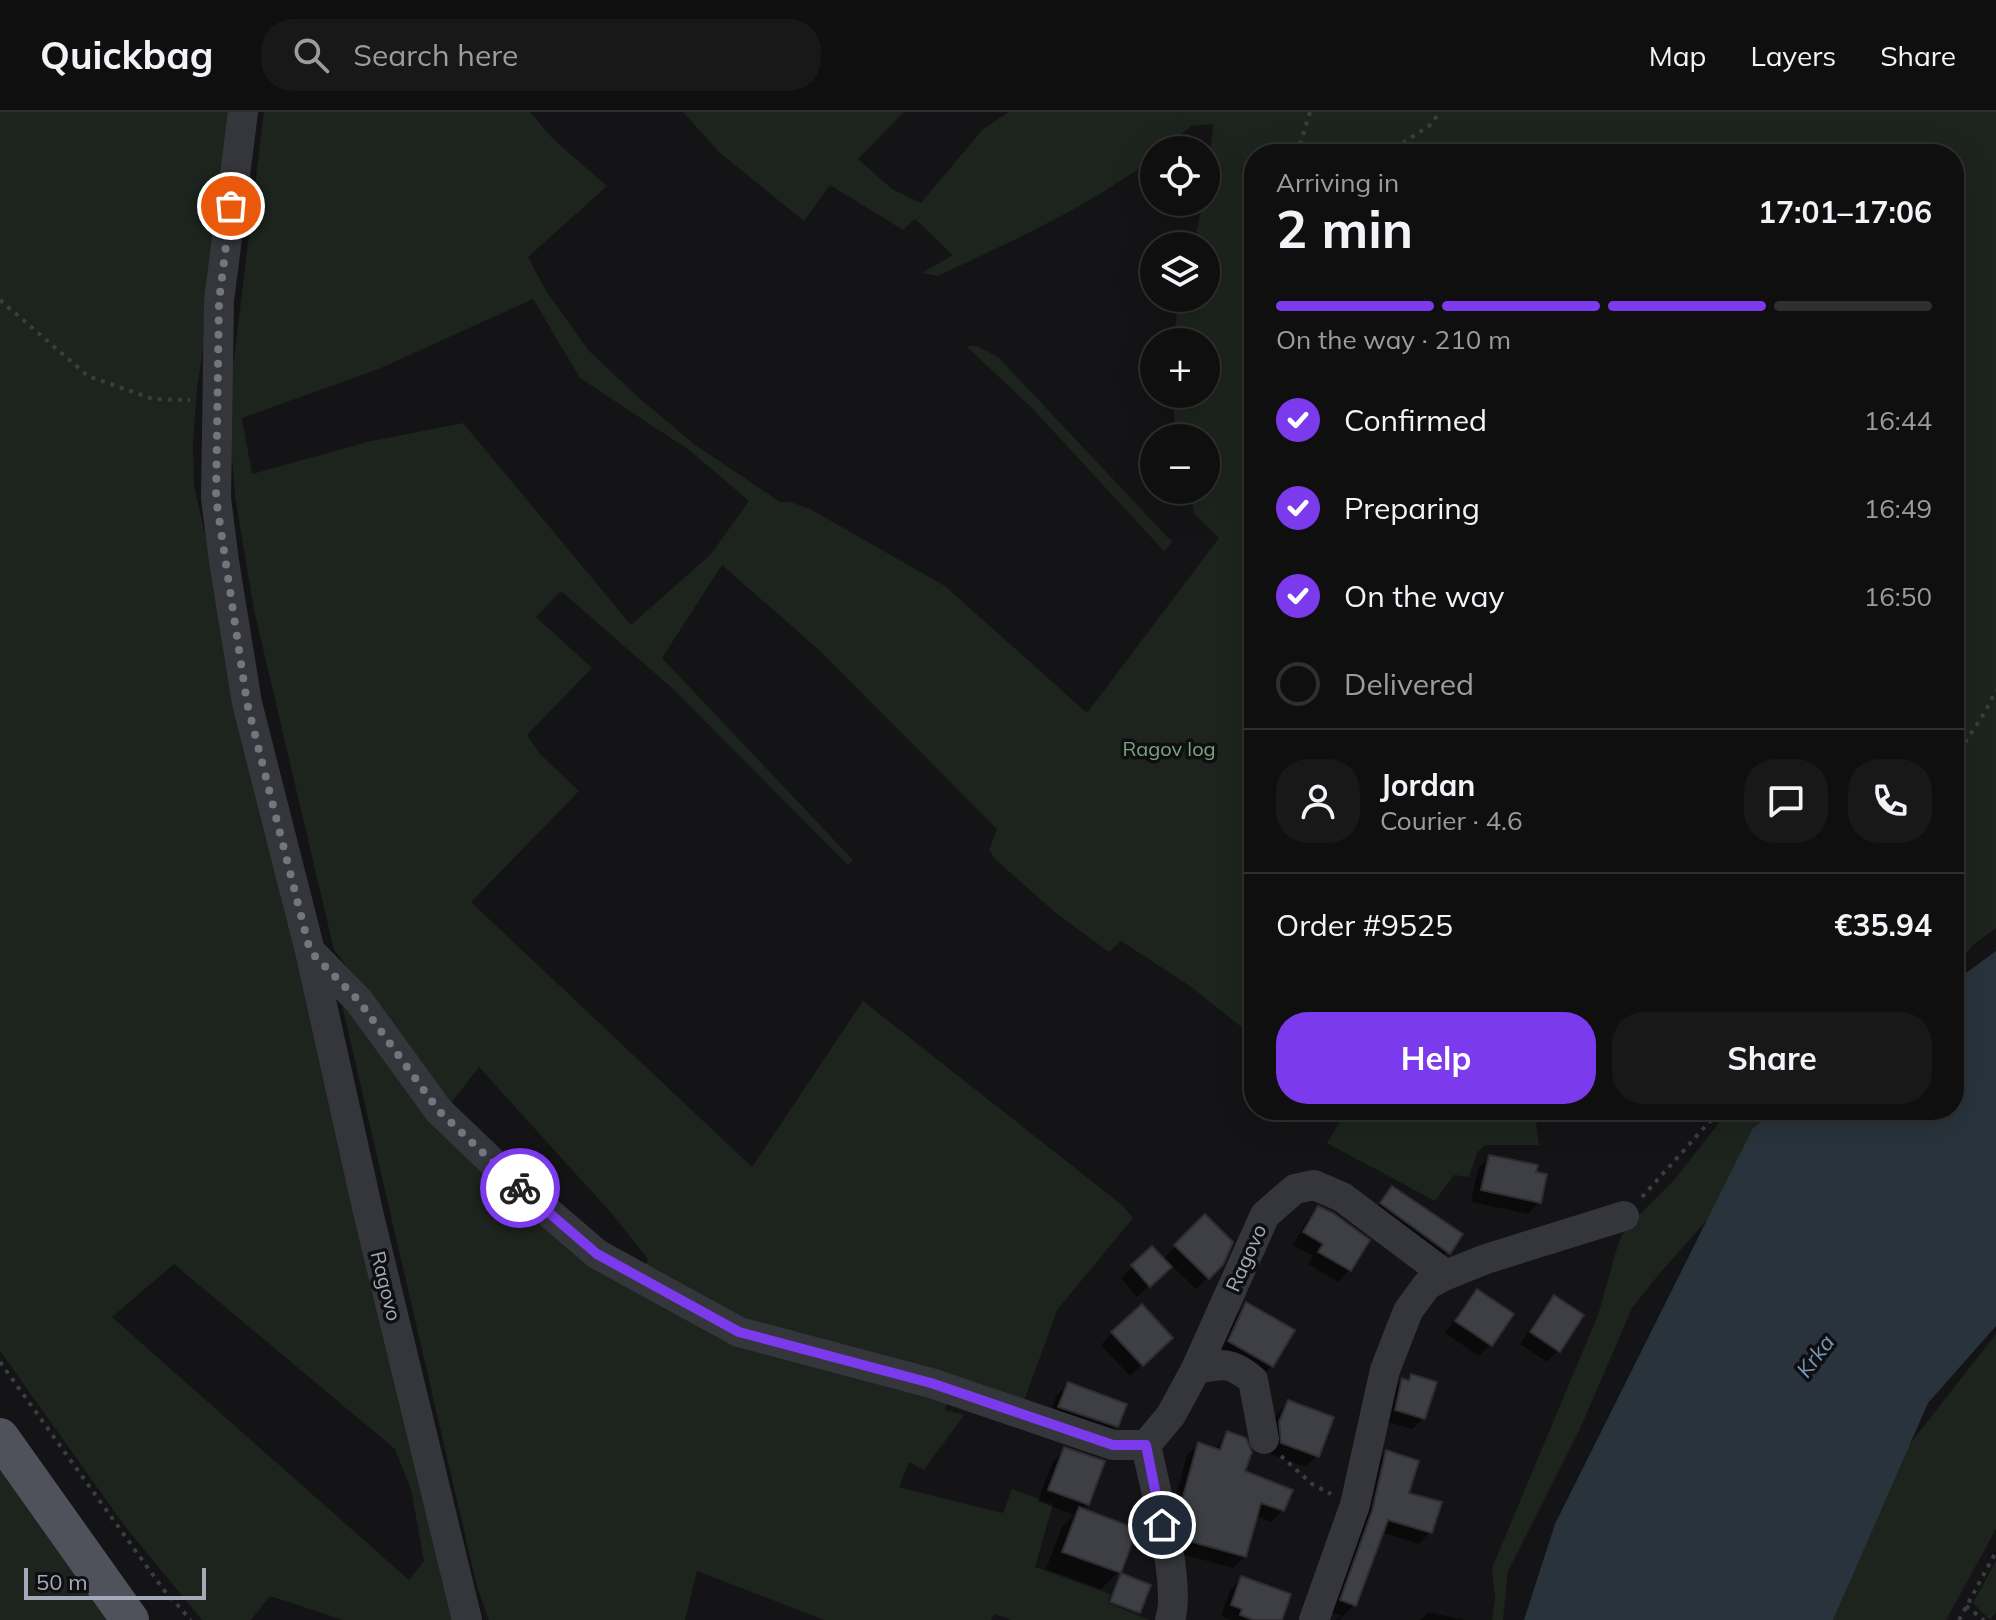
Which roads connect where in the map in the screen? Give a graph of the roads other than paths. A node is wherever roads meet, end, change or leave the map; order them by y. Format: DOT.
graph roads {
  1 [pos="243,112"];
  2 [pos="310,951"];
  3 [pos="1624,1216"];
  4 [pos="1446,1275"];
  5 [pos="1196,1369"];
  6 [pos="0,1437"];
  7 [pos="1264,1439"];
  8 [pos="1146,1445"];
  9 [pos="130,1620"];
  10 [pos="467,1620"];
  11 [pos="1170,1620"];
  12 [pos="1314,1620"];
  1 -- 2 [label="street, Ragovo"];
  2 -- 8 [label="street"];
  2 -- 10 [label="street, Ragovo"];
  3 -- 4 [label="street"];
  4 -- 5 [label="street, Ragovo"];
  4 -- 12 [label="street"];
  5 -- 7 [label="street"];
  5 -- 8 [label="street, Ragovo"];
  6 -- 9 [label="main road"];
  8 -- 11 [label="street"];
}
